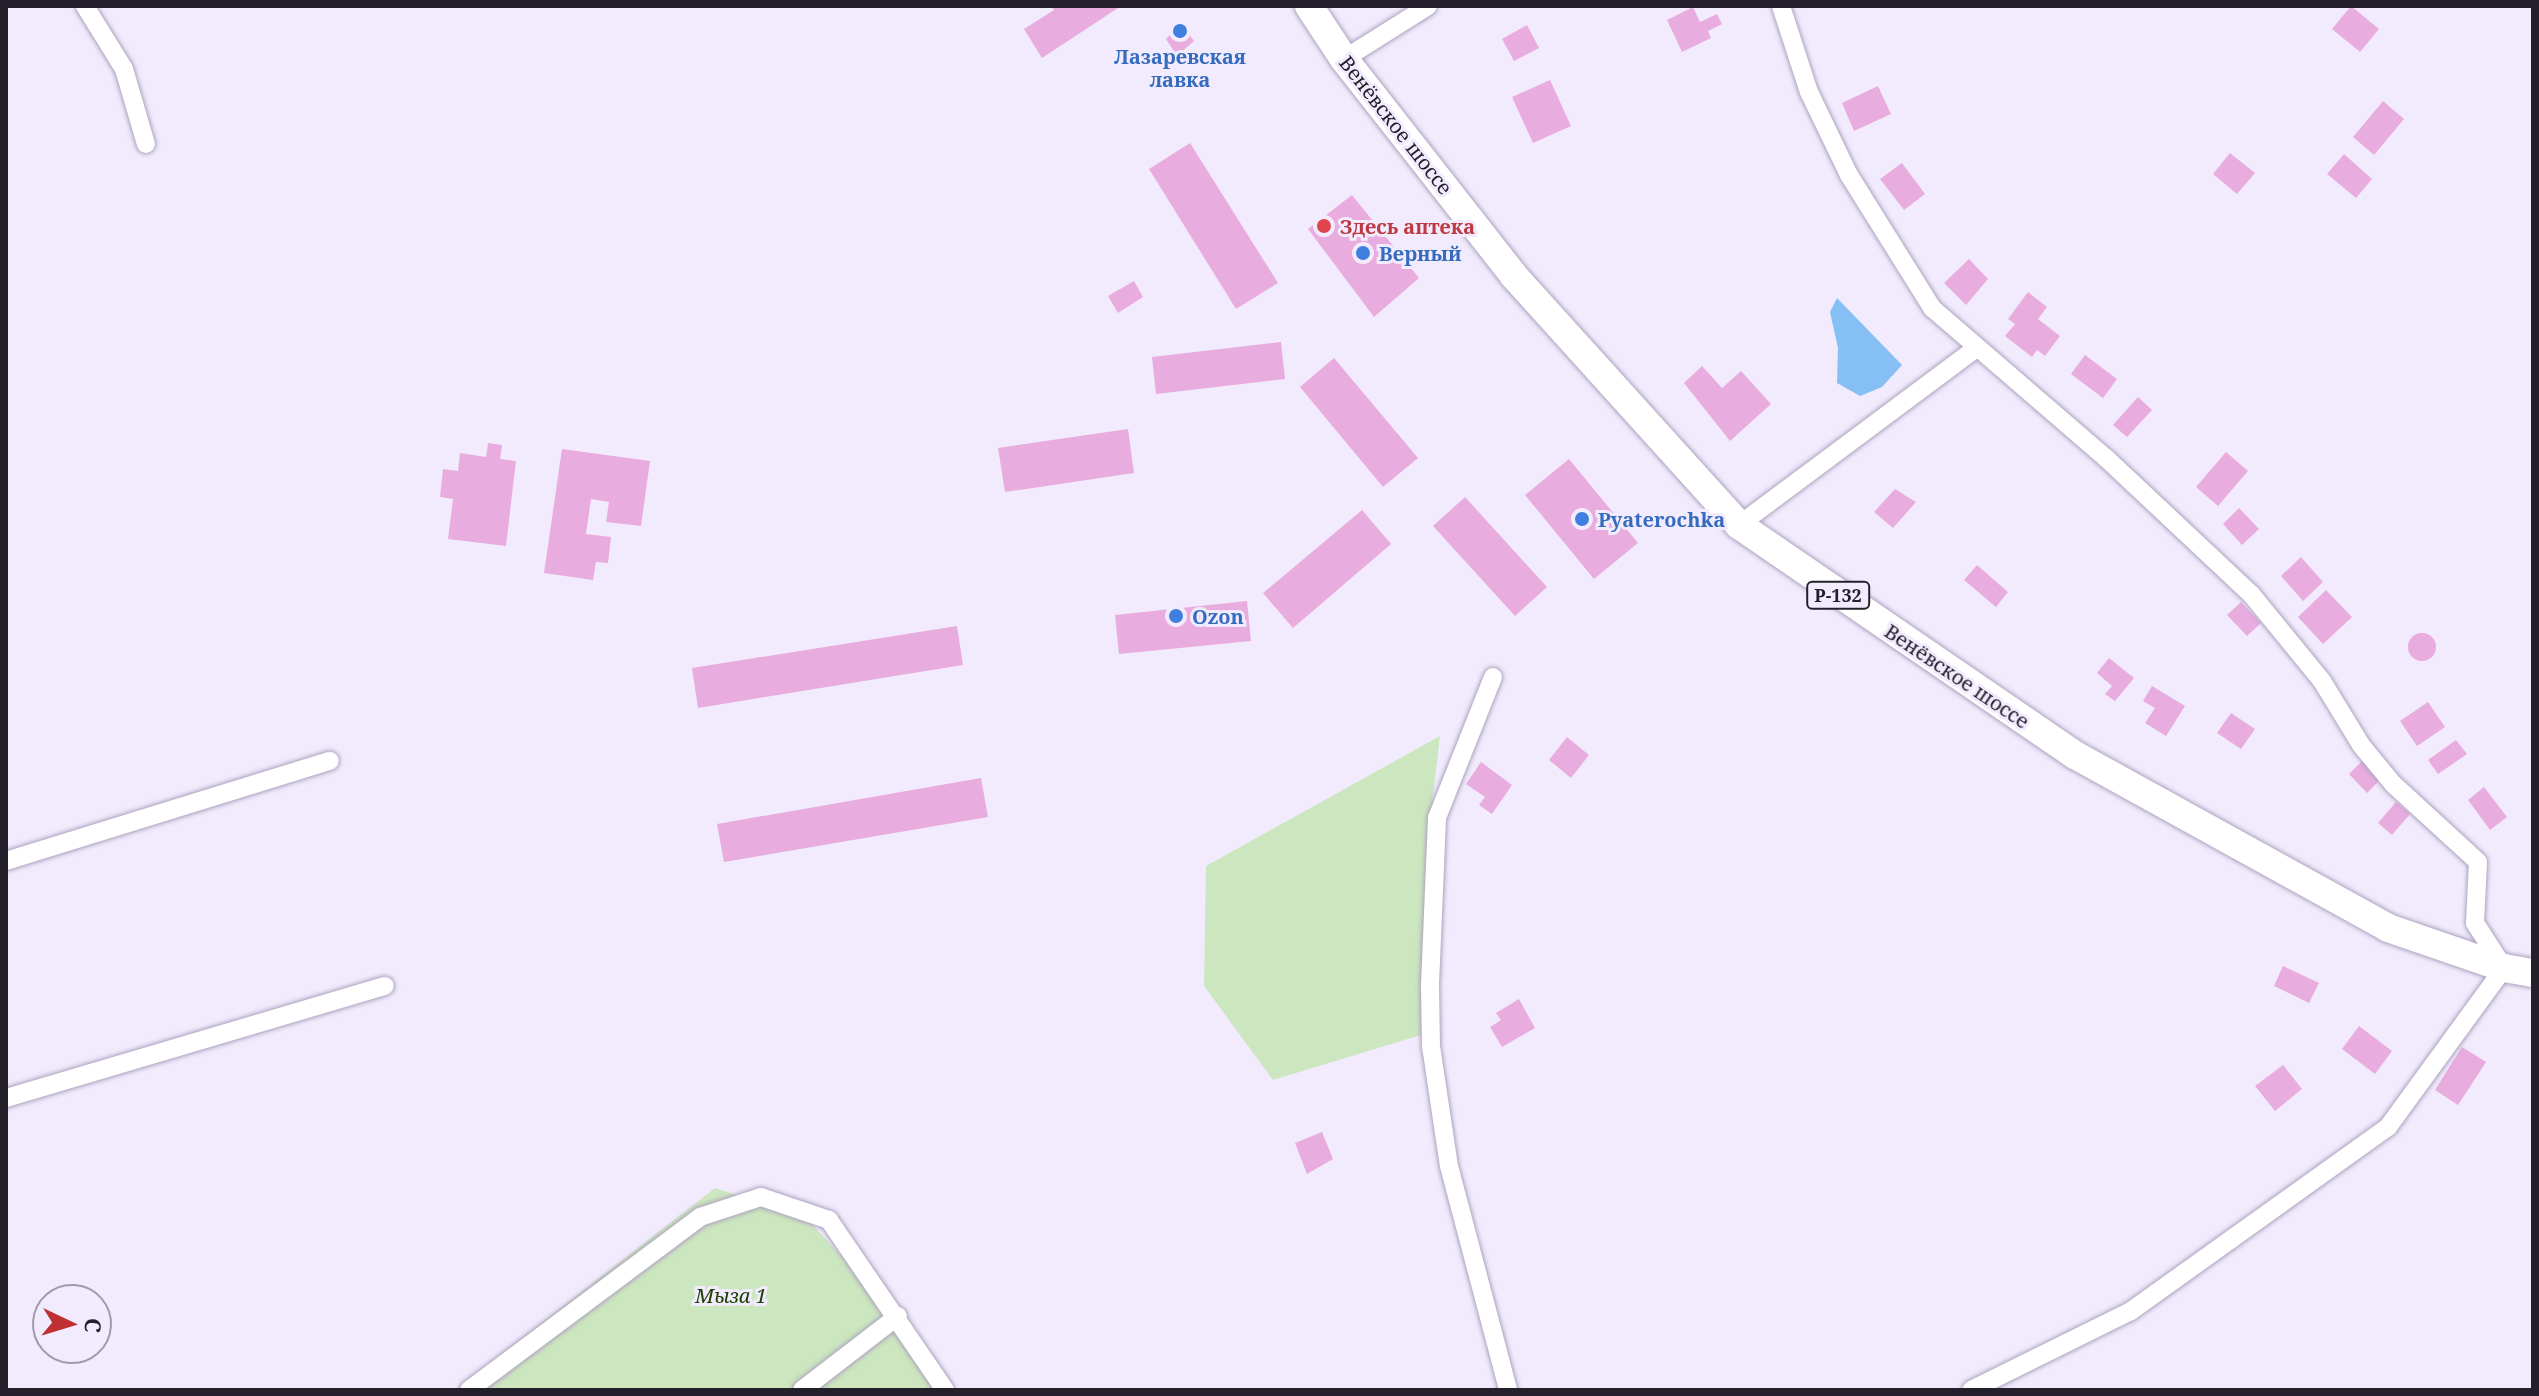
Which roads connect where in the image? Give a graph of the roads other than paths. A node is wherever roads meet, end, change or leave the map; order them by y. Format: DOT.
graph roads {
  1 [pos="85,6"];
  2 [pos="1309,6"];
  3 [pos="1428,6"];
  4 [pos="1781,6"];
  5 [pos="1344,59"];
  6 [pos="146,144"];
  7 [pos="1975,349"];
  8 [pos="1739,525"];
  9 [pos="1493,677"];
  10 [pos="330,761"];
  11 [pos="6,861"];
  12 [pos="2504,968"];
  13 [pos="2533,973"];
  14 [pos="385,986"];
  15 [pos="6,1098"];
  16 [pos="898,1316"];
  17 [pos="469,1390"];
  18 [pos="802,1390"];
  19 [pos="945,1390"];
  20 [pos="1508,1390"];
  21 [pos="1971,1390"];
  1 -- 6 [label="street"];
  2 -- 5 [label="main road, Венёвское шоссе / Р-132"];
  3 -- 5 [label="street"];
  4 -- 7 [label="street"];
  5 -- 8 [label="main road, Венёвское шоссе / Р-132"];
  7 -- 8 [label="street"];
  7 -- 12 [label="street"];
  8 -- 12 [label="main road, Венёвское шоссе / Р-132"];
  9 -- 20 [label="street"];
  10 -- 11 [label="street"];
  12 -- 13 [label="main road, Венёвское шоссе / Р-132"];
  12 -- 21 [label="street"];
  14 -- 15 [label="street"];
  16 -- 17 [label="street"];
  16 -- 18 [label="street"];
  16 -- 19 [label="street"];
}
